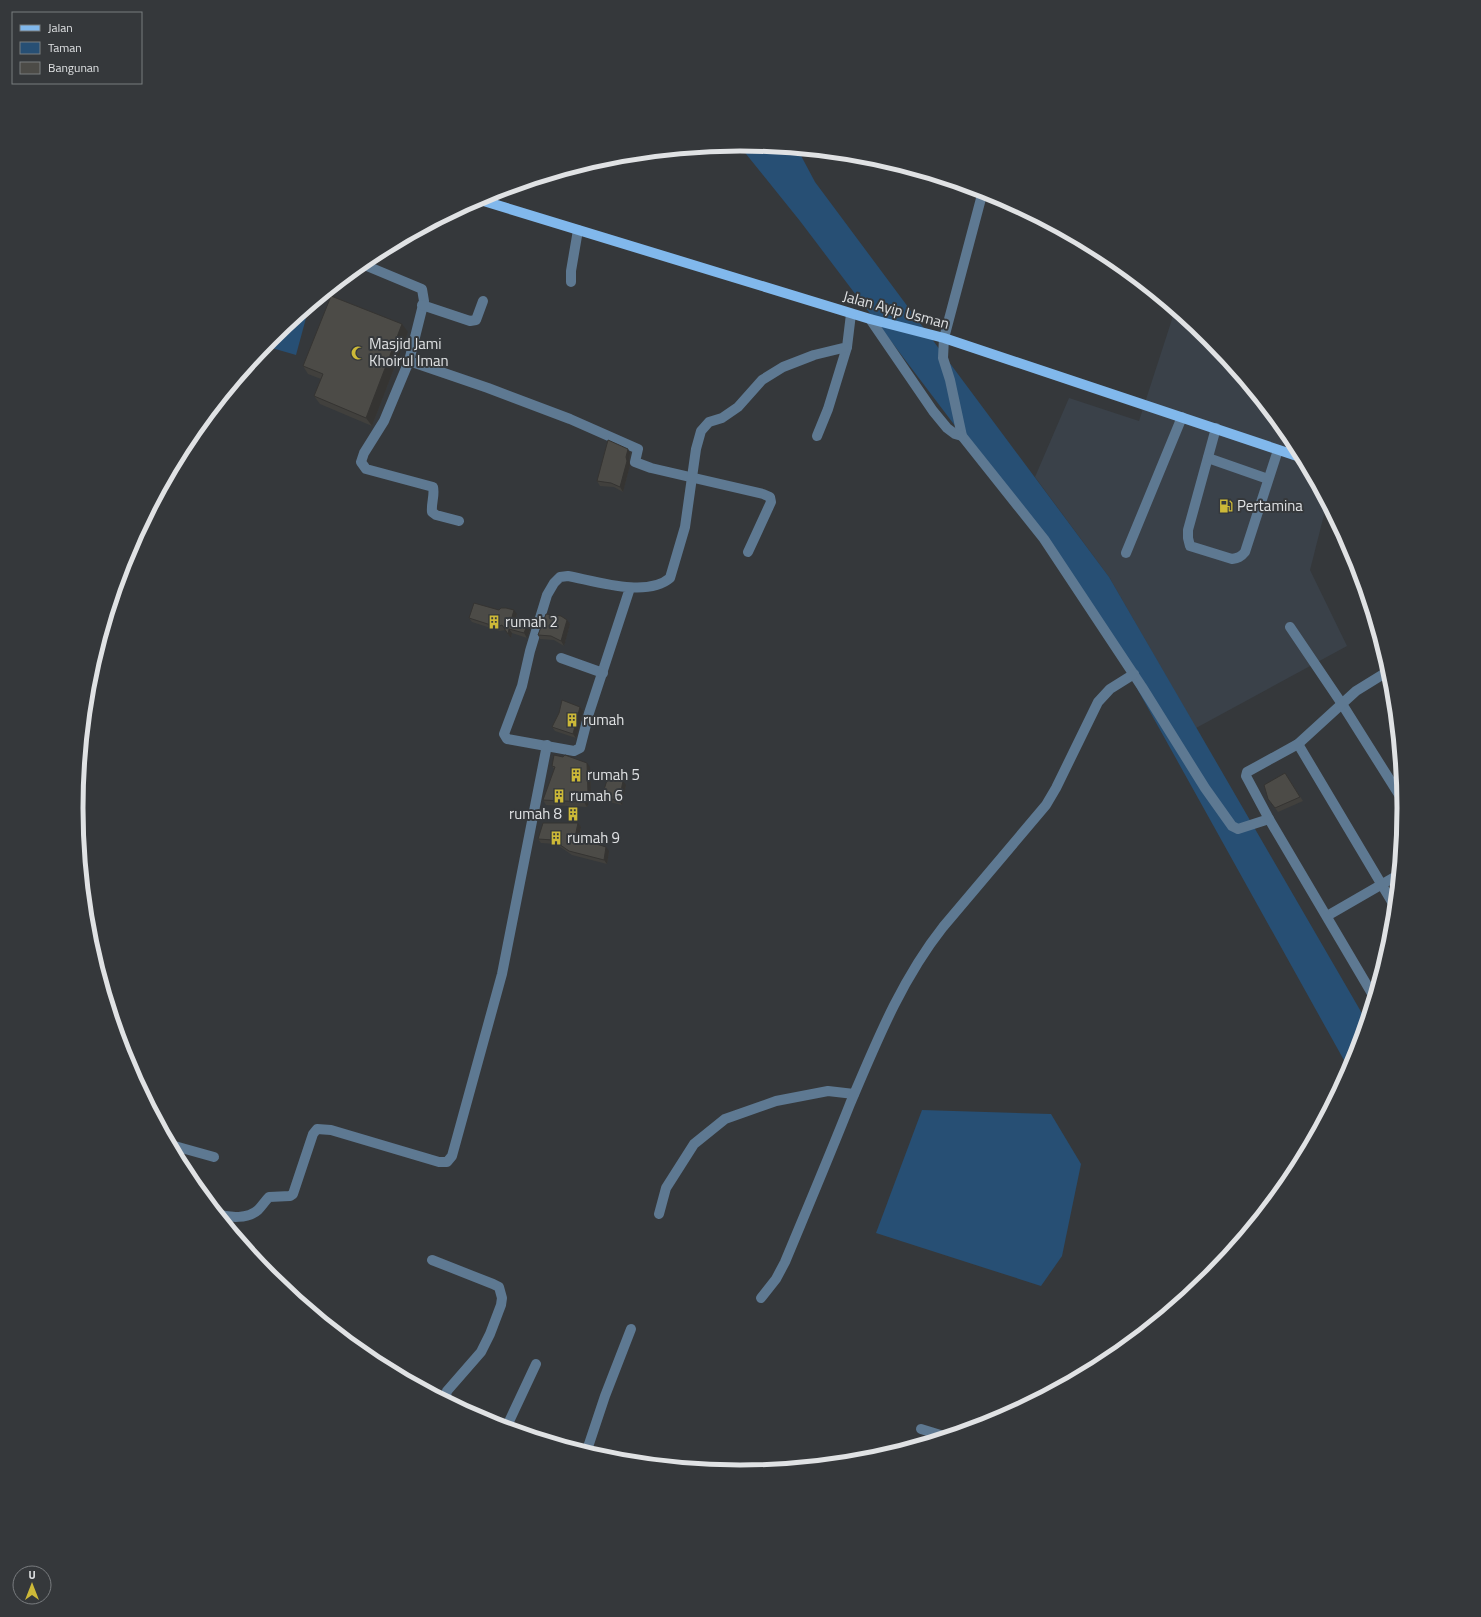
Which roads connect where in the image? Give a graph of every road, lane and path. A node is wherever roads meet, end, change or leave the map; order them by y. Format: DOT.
graph roads {
  1 [pos="981,197"];
  2 [pos="487,202"];
  3 [pos="578,230"];
  4 [pos="368,267"];
  5 [pos="571,282"];
  6 [pos="483,301"];
  7 [pos="422,306"];
  8 [pos="851,314"];
  9 [pos="870,319"];
  10 [pos="944,338"];
  11 [pos="847,347"];
  12 [pos="409,361"];
  13 [pos="1182,417"];
  14 [pos="1216,428"];
  15 [pos="818,436"];
  16 [pos="962,436"];
  17 [pos="1278,450"];
  18 [pos="1295,455"];
  19 [pos="1208,458"];
  20 [pos="692,477"];
  21 [pos="1268,479"];
  22 [pos="459,521"];
  23 [pos="748,552"];
  24 [pos="1126,553"];
  25 [pos="630,588"];
  26 [pos="1290,627"];
  27 [pos="561,658"];
  28 [pos="603,673"];
  29 [pos="1134,674"];
  30 [pos="1384,674"];
  31 [pos="1342,704"];
  32 [pos="1298,744"];
  33 [pos="547,745"];
  34 [pos="1398,792"];
  35 [pos="1269,819"];
  36 [pos="1394,878"];
  37 [pos="1382,885"];
  38 [pos="1391,900"];
  39 [pos="1327,916"];
  40 [pos="1372,993"];
  41 [pos="854,1094"];
  42 [pos="177,1147"];
  43 [pos="214,1157"];
  44 [pos="659,1214"];
  45 [pos="224,1216"];
  46 [pos="432,1260"];
  47 [pos="761,1298"];
  48 [pos="631,1330"];
  49 [pos="536,1364"];
  50 [pos="446,1396"];
  51 [pos="508,1423"];
  52 [pos="921,1429"];
  53 [pos="940,1435"];
  54 [pos="588,1448"];
  1 -- 10 [label="street"];
  2 -- 3 [label="main road, Jalan Ayip Usman"];
  3 -- 5 [label="street"];
  3 -- 8 [label="main road, Jalan Ayip Usman"];
  4 -- 7 [label="street"];
  6 -- 7 [label="street"];
  7 -- 12 [label="street"];
  8 -- 9 [label="main road, Jalan Ayip Usman"];
  8 -- 11 [label="street"];
  9 -- 10 [label="main road, Jalan Ayip Usman"];
  9 -- 16 [label="street"];
  10 -- 13 [label="main road, Jalan Ayip Usman"];
  10 -- 16 [label="street"];
  11 -- 15 [label="street"];
  11 -- 20 [label="street"];
  12 -- 20 [label="street"];
  12 -- 22 [label="street"];
  13 -- 14 [label="main road, Jalan Ayip Usman"];
  13 -- 24 [label="street"];
  14 -- 17 [label="main road, Jalan Ayip Usman"];
  14 -- 19 [label="street"];
  16 -- 29 [label="street"];
  17 -- 18 [label="main road, Jalan Ayip Usman"];
  17 -- 21 [label="street"];
  19 -- 21 [label="street"];
  19 -- 21 [label="street"];
  20 -- 23 [label="street"];
  20 -- 25 [label="street"];
  25 -- 28 [label="street"];
  25 -- 33 [label="street"];
  26 -- 31 [label="street"];
  27 -- 28 [label="street"];
  28 -- 33 [label="street"];
  29 -- 35 [label="street"];
  29 -- 41 [label="street"];
  30 -- 31 [label="street"];
  31 -- 32 [label="street"];
  31 -- 34 [label="street"];
  32 -- 35 [label="street"];
  32 -- 37 [label="street"];
  33 -- 45 [label="street"];
  35 -- 39 [label="street"];
  36 -- 37 [label="street"];
  37 -- 38 [label="street"];
  37 -- 39 [label="street"];
  39 -- 40 [label="street"];
  41 -- 44 [label="street"];
  41 -- 47 [label="street"];
  42 -- 43 [label="street"];
  46 -- 50 [label="street"];
  48 -- 54 [label="street"];
  49 -- 51 [label="street"];
  52 -- 53 [label="street"];
}
